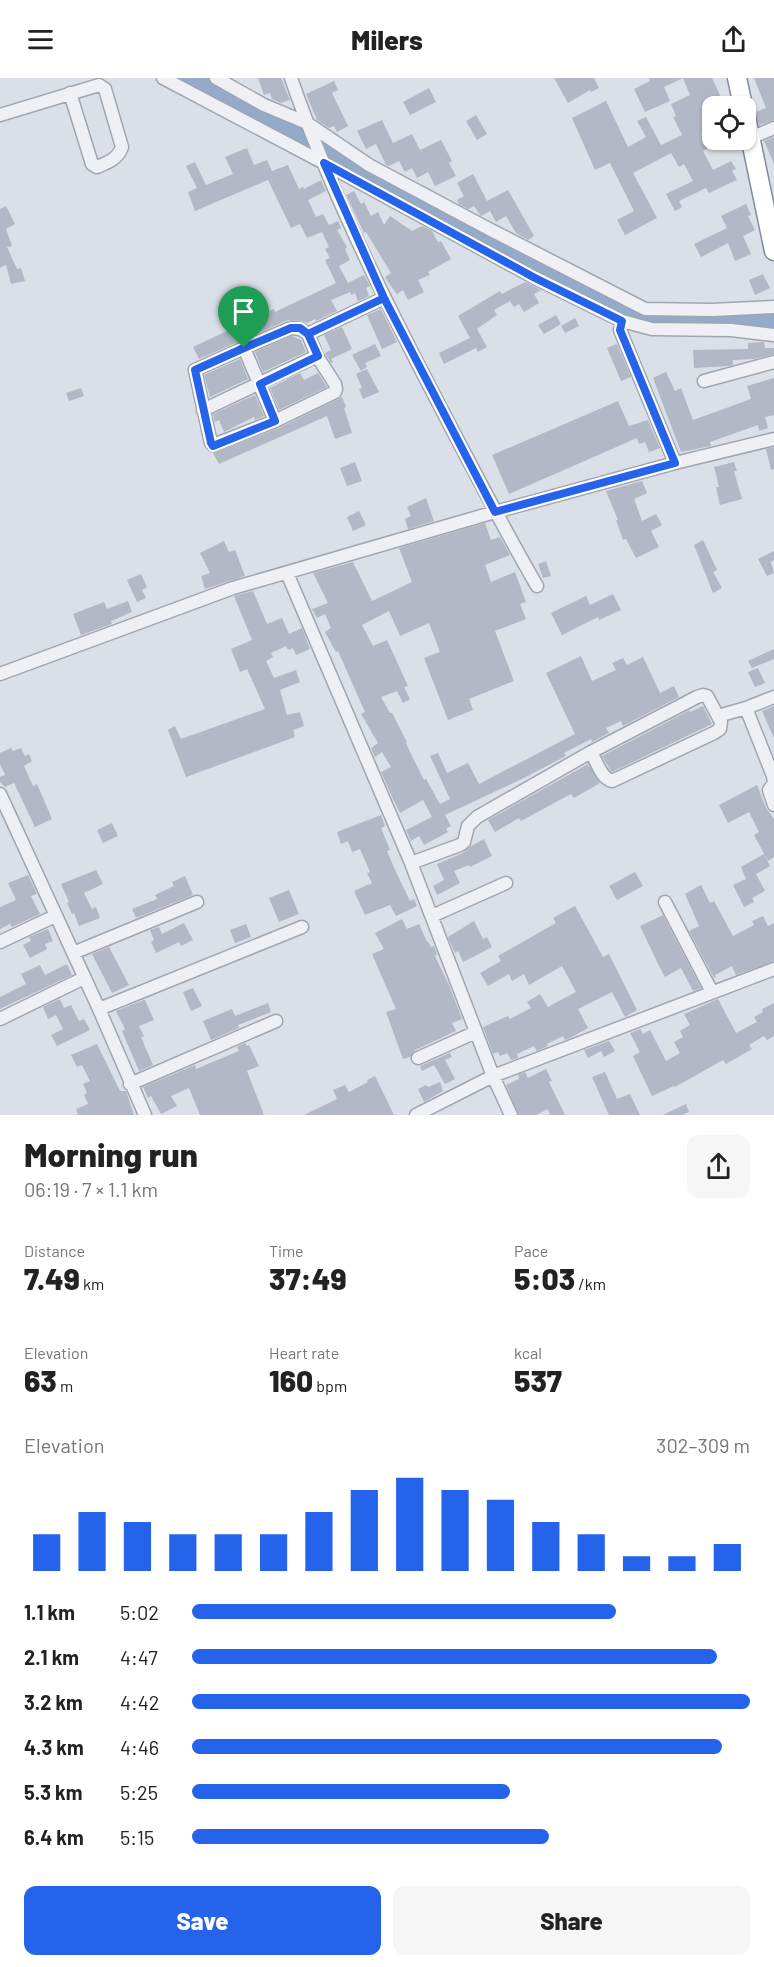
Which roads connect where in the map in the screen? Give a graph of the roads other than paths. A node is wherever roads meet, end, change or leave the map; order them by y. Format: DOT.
graph roads {
  1 [pos="163,78"];
  2 [pos="216,78"];
  3 [pos="291,78"];
  4 [pos="737,78"];
  5 [pos="70,93"];
  6 [pos="741,96"];
  7 [pos="0,115"];
  8 [pos="309,126"];
  9 [pos="774,128"];
  10 [pos="756,136"];
  11 [pos="753,150"];
  12 [pos="323,160"];
  13 [pos="772,229"];
  14 [pos="774,251"];
  15 [pos="384,298"];
  16 [pos="774,307"];
  17 [pos="622,321"];
  18 [pos="308,334"];
  19 [pos="774,335"];
  20 [pos="244,348"];
  21 [pos="318,356"];
  22 [pos="774,362"];
  23 [pos="705,381"];
  24 [pos="260,384"];
  25 [pos="203,410"];
  26 [pos="275,421"];
  27 [pos="774,439"];
  28 [pos="675,463"];
  29 [pos="495,512"];
  30 [pos="287,573"];
  31 [pos="537,586"];
  32 [pos="0,674"];
  33 [pos="774,697"];
  34 [pos="746,708"];
  35 [pos="718,716"];
  36 [pos="591,752"];
  37 [pos="0,794"];
  38 [pos="774,805"];
  39 [pos="411,863"];
  40 [pos="506,883"];
  41 [pos="197,902"];
  42 [pos="665,902"];
  43 [pos="55,916"];
  44 [pos="432,916"];
  45 [pos="302,927"];
  46 [pos="0,942"];
  47 [pos="73,953"];
  48 [pos="774,969"];
  49 [pos="84,978"];
  50 [pos="712,992"];
  51 [pos="99,1009"];
  52 [pos="0,1019"];
  53 [pos="276,1021"];
  54 [pos="476,1032"];
  55 [pos="418,1058"];
  56 [pos="493,1076"];
  57 [pos="130,1084"];
  58 [pos="142,1114"];
  59 [pos="416,1115"];
  60 [pos="511,1115"];
  1 -- 12 [label="street"];
  2 -- 8 [label="street"];
  3 -- 8 [label="street"];
  4 -- 6 [label="highway"];
  5 -- 5 [label="street"];
  5 -- 7 [label="street"];
  8 -- 12 [label="street"];
  8 -- 16 [label="street"];
  9 -- 10 [label="street"];
  11 -- 13 [label="highway"];
  12 -- 15 [label="street"];
  12 -- 17 [label="street"];
  13 -- 14 [label="highway"];
  15 -- 18 [label="street"];
  15 -- 29 [label="street"];
  17 -- 19 [label="street"];
  17 -- 28 [label="street"];
  18 -- 20 [label="street"];
  18 -- 21 [label="street"];
  20 -- 24 [label="street"];
  20 -- 25 [label="street"];
  21 -- 24 [label="street"];
  21 -- 26 [label="street"];
  22 -- 23 [label="street"];
  24 -- 25 [label="street"];
  24 -- 26 [label="street"];
  25 -- 26 [label="street"];
  27 -- 28 [label="street"];
  28 -- 29 [label="street"];
  29 -- 30 [label="street"];
  29 -- 31 [label="street"];
  30 -- 32 [label="street"];
  30 -- 39 [label="street"];
  33 -- 34 [label="street"];
  34 -- 35 [label="street"];
  34 -- 38 [label="street"];
  35 -- 36 [label="street"];
  35 -- 36 [label="street"];
  36 -- 39 [label="street"];
  37 -- 43 [label="street"];
  39 -- 44 [label="street"];
  40 -- 44 [label="street"];
  41 -- 47 [label="street"];
  42 -- 50 [label="street"];
  43 -- 46 [label="street"];
  43 -- 47 [label="street"];
  44 -- 54 [label="street"];
  45 -- 51 [label="street"];
  47 -- 49 [label="street"];
  48 -- 50 [label="street"];
  49 -- 51 [label="street"];
  49 -- 52 [label="street"];
  50 -- 56 [label="street"];
  51 -- 57 [label="street"];
  53 -- 57 [label="street"];
  54 -- 55 [label="street"];
  54 -- 56 [label="street"];
  56 -- 59 [label="street"];
  56 -- 60 [label="street"];
  57 -- 58 [label="street"];
}
